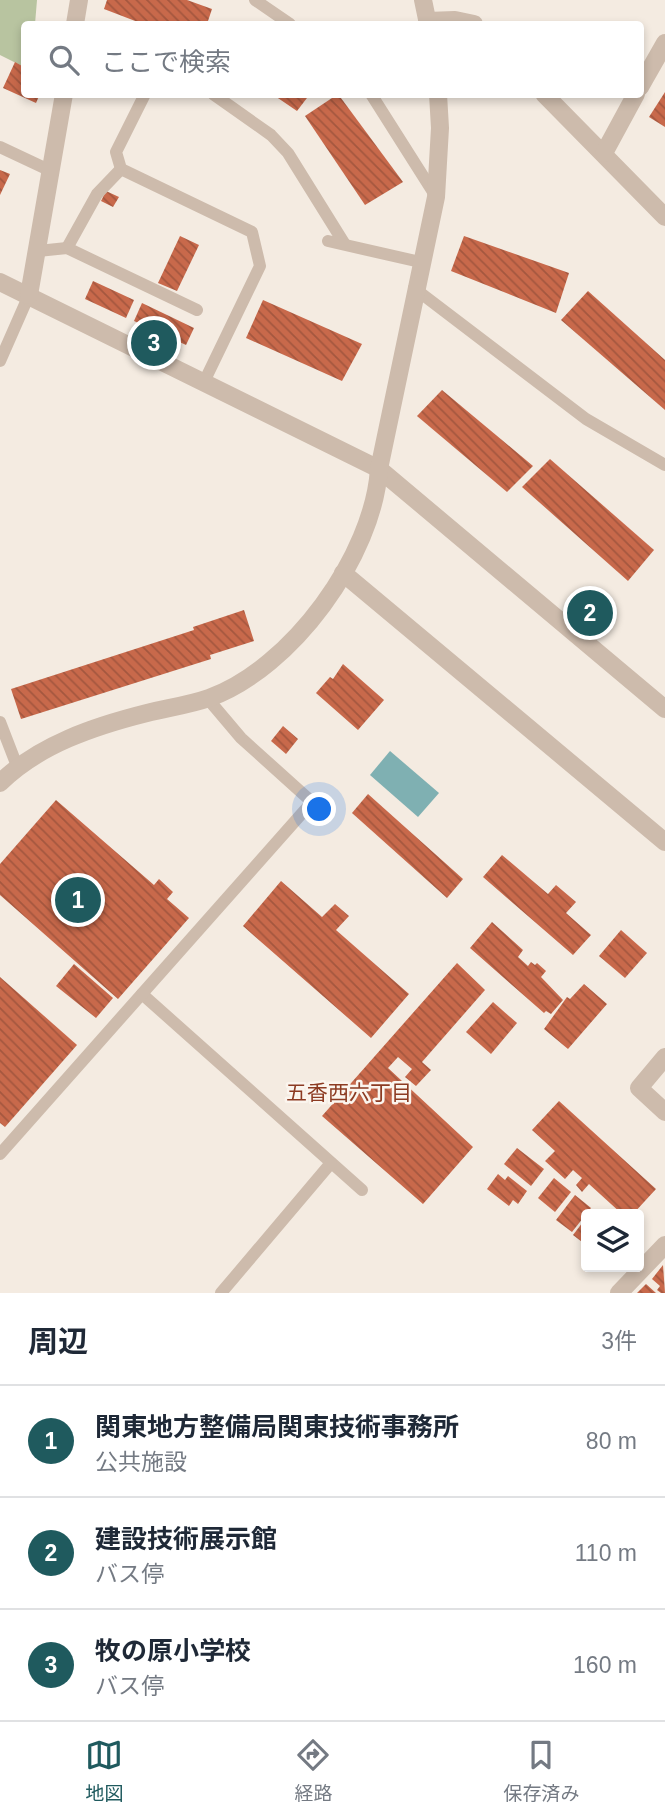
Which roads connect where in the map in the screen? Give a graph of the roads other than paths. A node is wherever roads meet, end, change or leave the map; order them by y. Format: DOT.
graph roads {
  1 [pos="79,0"];
  2 [pos="255,0"];
  3 [pos="423,0"];
  4 [pos="76,21"];
  5 [pos="286,21"];
  6 [pos="428,21"];
  7 [pos="665,43"];
  8 [pos="644,80"];
  9 [pos="63,98"];
  10 [pos="143,98"];
  11 [pos="219,98"];
  12 [pos="374,98"];
  13 [pos="438,98"];
  14 [pos="548,98"];
  15 [pos="634,98"];
  16 [pos="0,147"];
  17 [pos="604,153"];
  18 [pos="121,169"];
  19 [pos="51,171"];
  20 [pos="436,197"];
  21 [pos="665,217"];
  22 [pos="328,241"];
  23 [pos="344,243"];
  24 [pos="67,248"];
  25 [pos="38,251"];
  26 [pos="420,261"];
  27 [pos="0,282"];
  28 [pos="414,288"];
  29 [pos="29,295"];
  30 [pos="197,310"];
  31 [pos="0,361"];
  32 [pos="204,382"];
  33 [pos="665,465"];
  34 [pos="379,469"];
  35 [pos="343,573"];
  36 [pos="208,699"];
  37 [pos="665,709"];
  38 [pos="0,722"];
  39 [pos="17,766"];
  40 [pos="0,783"];
  41 [pos="665,842"];
  42 [pos="142,994"];
  43 [pos="665,1057"];
  44 [pos="665,1112"];
  45 [pos="0,1154"];
  46 [pos="331,1163"];
  47 [pos="362,1190"];
  48 [pos="665,1245"];
  49 [pos="221,1293"];
  50 [pos="619,1293"];
  1 -- 4 [label="street"];
  2 -- 5 [label="lane"];
  3 -- 6 [label="street"];
  7 -- 8 [label="street"];
  9 -- 19 [label="street"];
  10 -- 18 [label="lane"];
  11 -- 23 [label="lane"];
  12 -- 20 [label="lane"];
  13 -- 20 [label="street"];
  14 -- 17 [label="street"];
  15 -- 17 [label="street"];
  16 -- 19 [label="lane"];
  17 -- 21 [label="street"];
  18 -- 24 [label="lane"];
  18 -- 32 [label="lane"];
  19 -- 25 [label="street"];
  20 -- 26 [label="street"];
  22 -- 23 [label="lane"];
  23 -- 26 [label="lane"];
  24 -- 25 [label="lane"];
  24 -- 30 [label="lane"];
  25 -- 29 [label="street"];
  26 -- 28 [label="street"];
  27 -- 29 [label="street"];
  28 -- 33 [label="lane"];
  28 -- 34 [label="street"];
  29 -- 31 [label="lane"];
  29 -- 32 [label="street"];
  32 -- 34 [label="street"];
  34 -- 35 [label="street"];
  34 -- 37 [label="street"];
  35 -- 36 [label="street"];
  35 -- 41 [label="street"];
  36 -- 39 [label="street"];
  36 -- 42 [label="lane"];
  38 -- 39 [label="lane"];
  39 -- 40 [label="street"];
  42 -- 45 [label="lane"];
  42 -- 46 [label="lane"];
  43 -- 44 [label="street"];
  46 -- 47 [label="lane"];
  46 -- 49 [label="lane"];
  48 -- 50 [label="street"];
}
